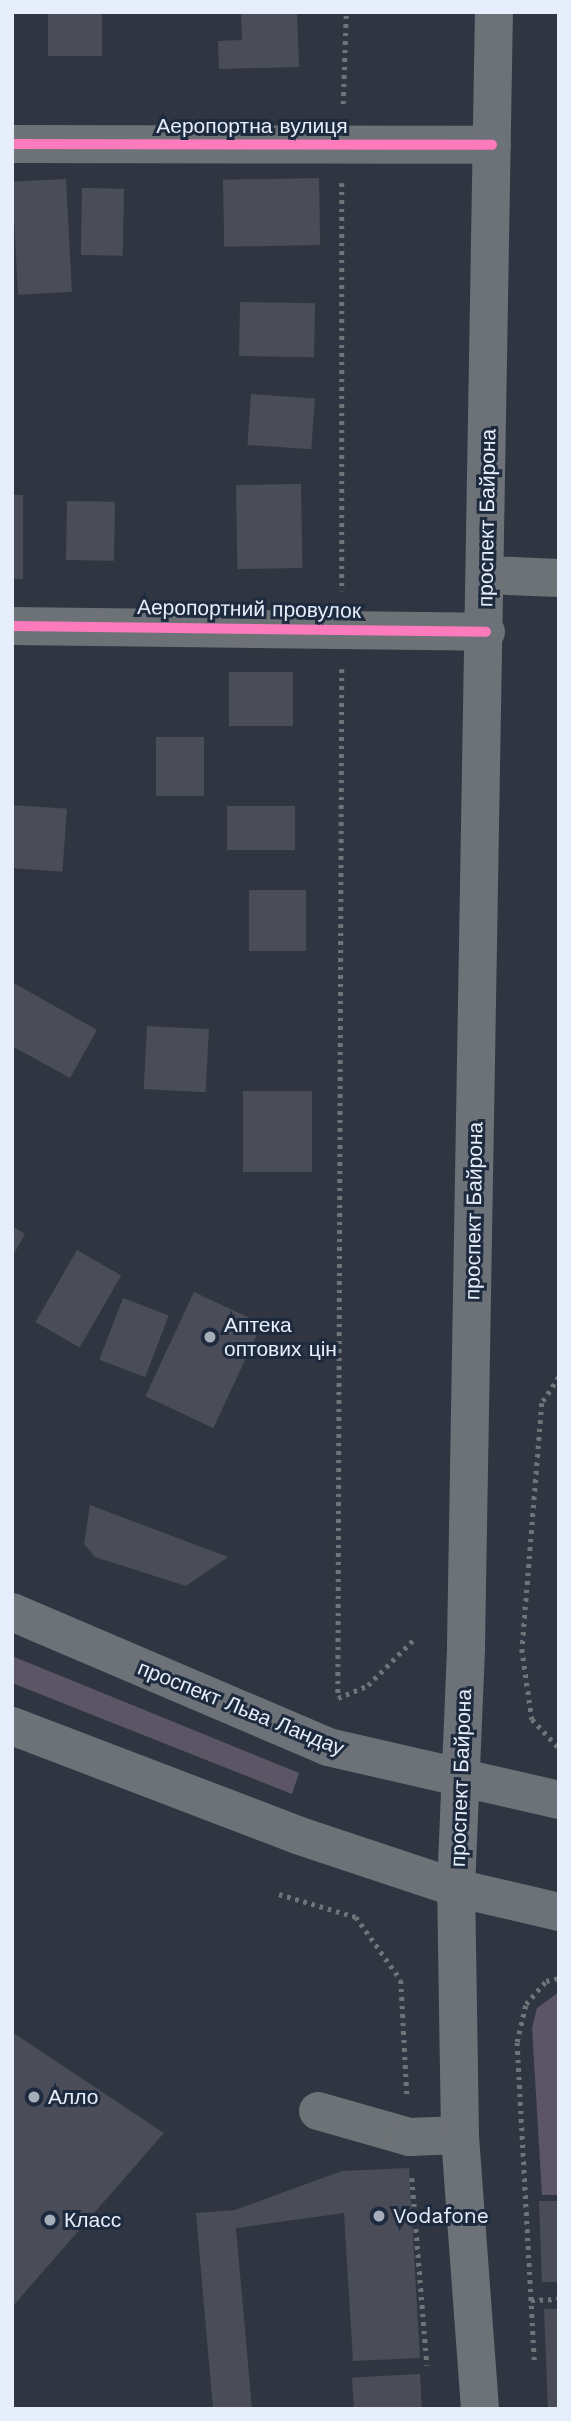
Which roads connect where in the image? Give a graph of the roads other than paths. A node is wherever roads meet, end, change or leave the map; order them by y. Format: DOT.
graph roads {
  1 [pos="494,12"];
  2 [pos="12,144"];
  3 [pos="492,145"];
  4 [pos="487,575"];
  5 [pos="559,578"];
  6 [pos="12,626"];
  7 [pos="486,632"];
  8 [pos="12,1612"];
  9 [pos="12,1726"];
  10 [pos="461,1778"];
  11 [pos="559,1800"];
  12 [pos="456,1888"];
  13 [pos="559,1912"];
  14 [pos="318,2111"];
  15 [pos="460,2135"];
  16 [pos="480,2409"];
  1 -- 3 [label="main road, проспект Байрона"];
  2 -- 3 [label="street, Аеропортна вулиця"];
  3 -- 4 [label="main road, проспект Байрона"];
  4 -- 5 [label="street"];
  4 -- 7 [label="main road, проспект Байрона"];
  6 -- 7 [label="street, Аеропортний провулок"];
  7 -- 10 [label="main road, проспект Байрона"];
  8 -- 10 [label="main road, проспект Льва Ландау"];
  9 -- 12 [label="main road"];
  10 -- 11 [label="main road, проспект Льва Ландау"];
  10 -- 12 [label="main road, проспект Байрона"];
  12 -- 13 [label="main road"];
  12 -- 15 [label="main road, проспект Байрона"];
  14 -- 15 [label="street"];
  15 -- 16 [label="main road, проспект Байрона"];
}
